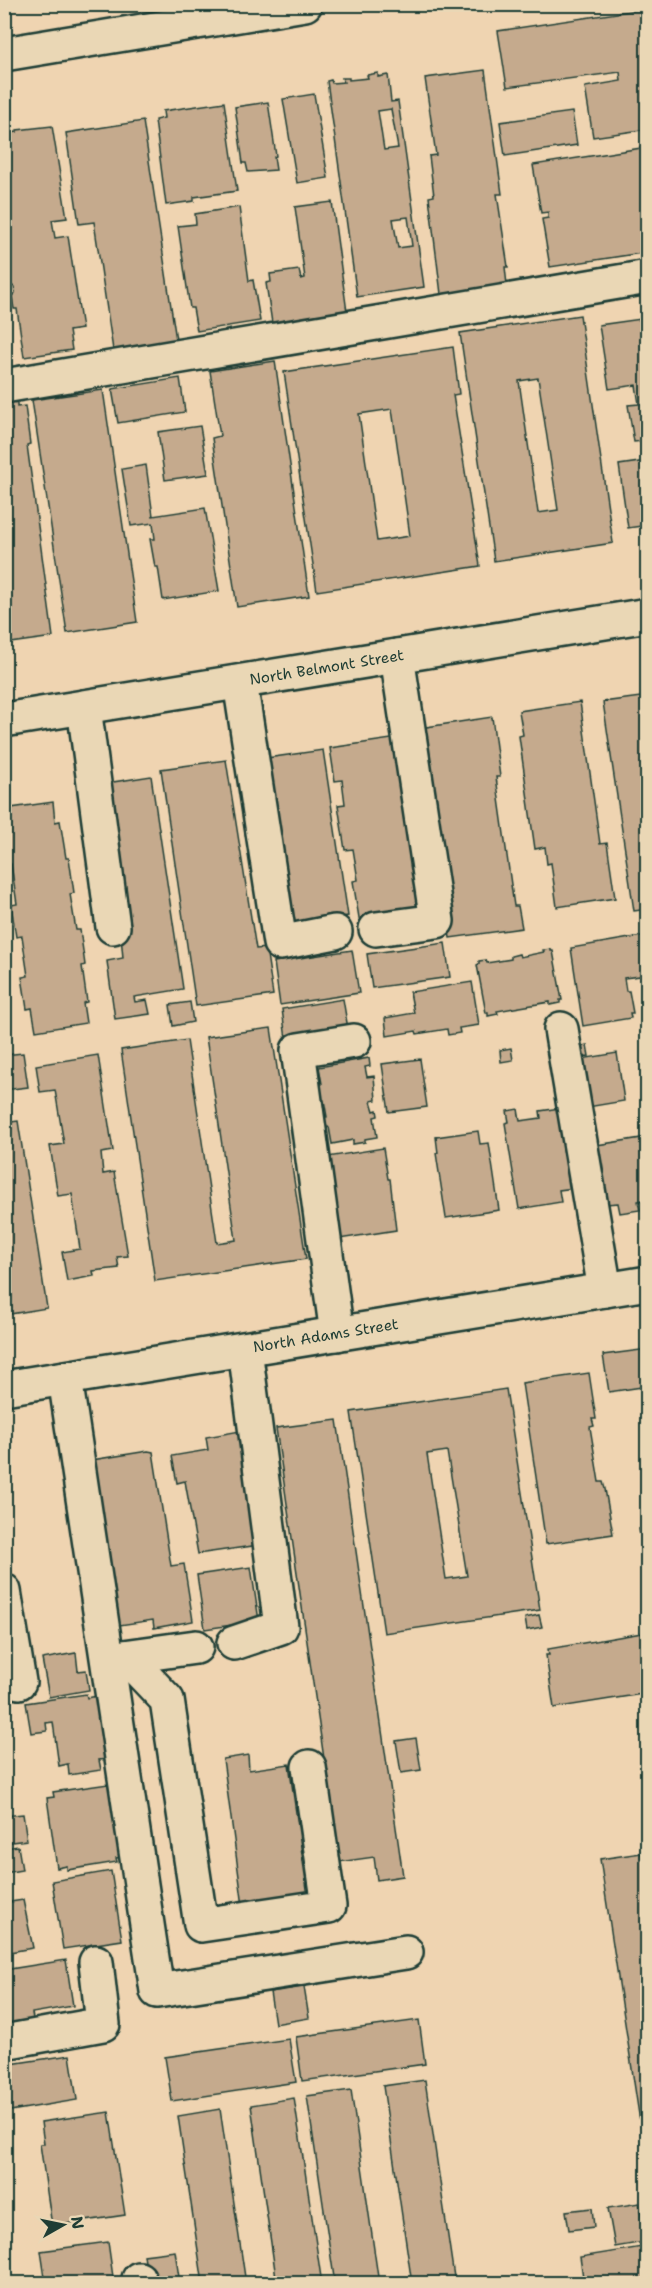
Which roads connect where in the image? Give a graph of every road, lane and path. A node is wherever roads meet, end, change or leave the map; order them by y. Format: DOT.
graph roads {
  1 [pos="305,4"];
  2 [pos="4,54"];
  3 [pos="648,277"];
  4 [pos="4,386"];
  5 [pos="648,615"];
  6 [pos="397,656"];
  7 [pos="240,682"];
  8 [pos="84,707"];
  9 [pos="4,720"];
  10 [pos="113,927"];
  11 [pos="376,929"];
  12 [pos="335,932"];
  13 [pos="561,1029"];
  14 [pos="354,1041"];
  15 [pos="648,1283"];
  16 [pos="605,1290"];
  17 [pos="337,1334"];
  18 [pos="245,1349"];
  19 [pos="65,1378"];
  20 [pos="4,1388"];
  21 [pos="4,1591"];
  22 [pos="234,1643"];
  23 [pos="196,1647"];
  24 [pos="117,1658"];
  25 [pos="19,1682"];
  26 [pos="309,1767"];
  27 [pos="406,1952"];
  28 [pos="96,1962"];
  29 [pos="4,2042"];
  1 -- 2 [label="street"];
  3 -- 4 [label="street"];
  5 -- 6 [label="street, North Belmont Street"];
  6 -- 7 [label="street, North Belmont Street"];
  6 -- 11 [label="street"];
  7 -- 8 [label="street, North Belmont Street"];
  7 -- 12 [label="street"];
  8 -- 9 [label="street, North Belmont Street"];
  8 -- 10 [label="street"];
  13 -- 16 [label="street"];
  14 -- 17 [label="street"];
  15 -- 16 [label="street, North Adams Street"];
  16 -- 17 [label="street, North Adams Street"];
  17 -- 18 [label="street, North Adams Street"];
  18 -- 19 [label="street, North Adams Street"];
  18 -- 22 [label="street"];
  19 -- 20 [label="street, North Adams Street"];
  19 -- 24 [label="street"];
  21 -- 25 [label="street"];
  23 -- 24 [label="street"];
  24 -- 26 [label="street"];
  24 -- 27 [label="street"];
  28 -- 29 [label="street"];
}
